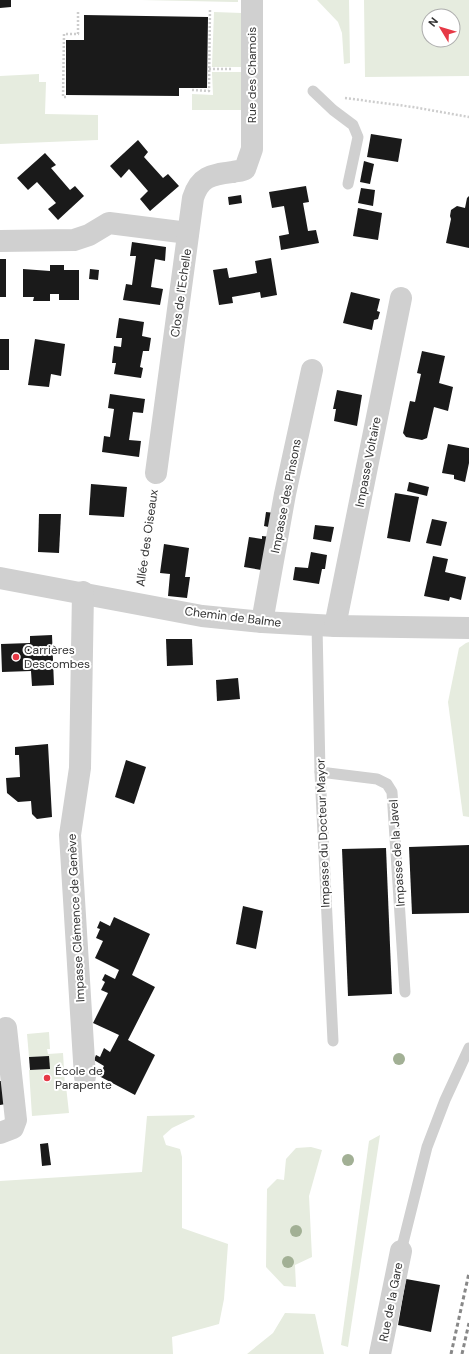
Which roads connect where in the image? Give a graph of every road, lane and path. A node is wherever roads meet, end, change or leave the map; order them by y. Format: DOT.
graph roads {
  1 [pos="252,0"];
  2 [pos="210,8"];
  3 [pos="78,10"];
  4 [pos="192,90"];
  5 [pos="313,91"];
  6 [pos="66,97"];
  7 [pos="341,98"];
  8 [pos="469,117"];
  9 [pos="252,149"];
  10 [pos="348,184"];
  11 [pos="188,233"];
  12 [pos="0,241"];
  13 [pos="401,298"];
  14 [pos="312,370"];
  15 [pos="156,473"];
  16 [pos="0,578"];
  17 [pos="83,592"];
  18 [pos="138,603"];
  19 [pos="262,622"];
  20 [pos="326,626"];
  21 [pos="469,628"];
  22 [pos="320,772"];
  23 [pos="405,992"];
  24 [pos="6,1028"];
  25 [pos="333,1041"];
  26 [pos="469,1048"];
  27 [pos="85,1077"];
  28 [pos="0,1133"];
  29 [pos="401,1251"];
  30 [pos="380,1354"];
  1 -- 9 [label="street, Rue des Chamois"];
  2 -- 4 [label="path"];
  3 -- 6 [label="path"];
  5 -- 10 [label="lane"];
  7 -- 8 [label="path"];
  9 -- 11 [label="street, Clos de l'Echelle"];
  11 -- 12 [label="street"];
  11 -- 15 [label="street, Clos de l'Echelle"];
  13 -- 20 [label="street, Impasse Voltaire"];
  14 -- 19 [label="street, Impasse des Pinsons"];
  15 -- 18 [label="path, Allée des Oiseaux"];
  16 -- 17 [label="street, Chemin de Balme"];
  17 -- 18 [label="street, Chemin de Balme"];
  17 -- 27 [label="street, Impasse Clémence de Genève"];
  18 -- 19 [label="street, Chemin de Balme"];
  19 -- 20 [label="street, Chemin de Balme"];
  20 -- 21 [label="street, Chemin de Balme"];
  20 -- 22 [label="lane, Impasse du Docteur Mayor"];
  22 -- 23 [label="lane, Impasse de la Javel"];
  22 -- 25 [label="lane, Impasse du Docteur Mayor"];
  24 -- 28 [label="street"];
  26 -- 29 [label="lane"];
  29 -- 30 [label="street, Rue de la Gare"];
}
